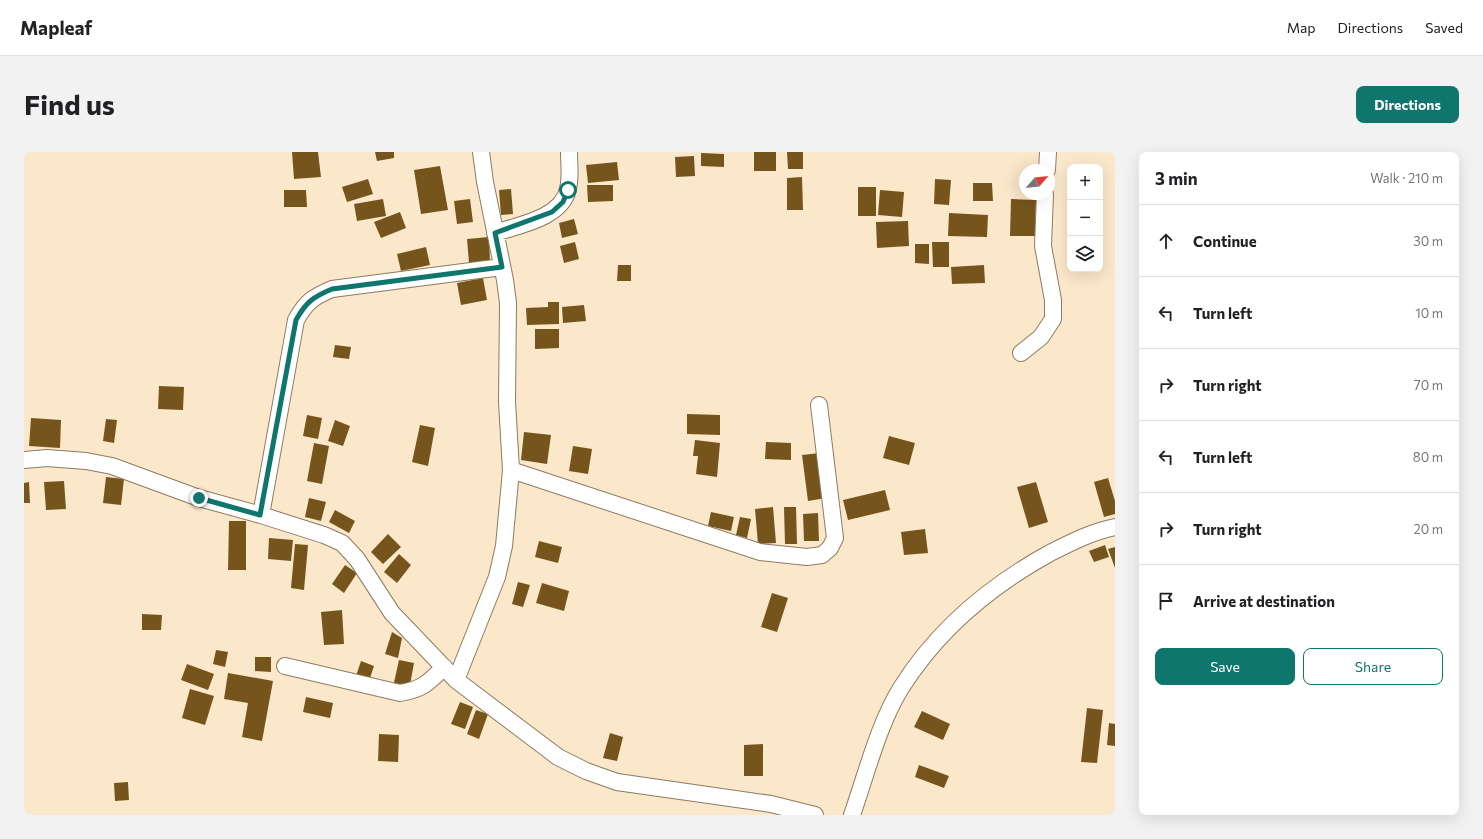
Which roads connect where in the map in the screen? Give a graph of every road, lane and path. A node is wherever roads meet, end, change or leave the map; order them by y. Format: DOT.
graph roads {
  1 [pos="482,152"];
  2 [pos="569,152"];
  3 [pos="1048,152"];
  4 [pos="1047,164"];
  5 [pos="1045,200"];
  6 [pos="495,233"];
  7 [pos="502,267"];
  8 [pos="1021,353"];
  9 [pos="819,405"];
  10 [pos="24,460"];
  11 [pos="511,470"];
  12 [pos="260,515"];
  13 [pos="1115,527"];
  14 [pos="285,666"];
  15 [pos="444,667"];
  16 [pos="456,680"];
  17 [pos="815,815"];
  18 [pos="852,815"];
  1 -- 6 [label="street"];
  2 -- 6 [label="street"];
  3 -- 4 [label="street"];
  5 -- 8 [label="street"];
  6 -- 7 [label="street"];
  7 -- 11 [label="street"];
  7 -- 12 [label="street"];
  9 -- 11 [label="street"];
  10 -- 12 [label="street"];
  11 -- 16 [label="street"];
  12 -- 15 [label="street"];
  13 -- 18 [label="street"];
  14 -- 15 [label="street"];
  15 -- 16 [label="street"];
  16 -- 17 [label="street"];
}
